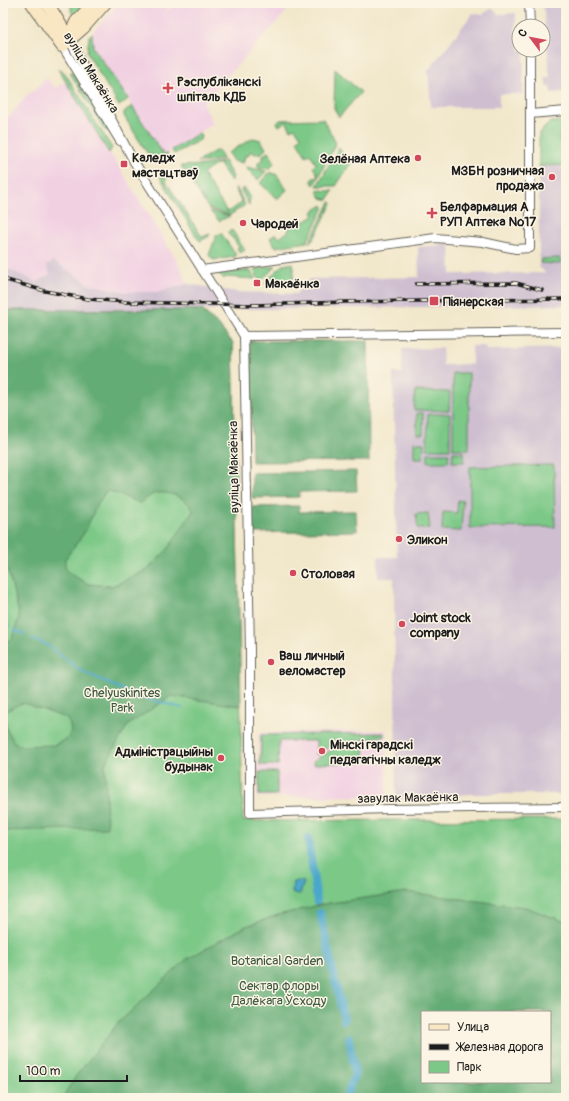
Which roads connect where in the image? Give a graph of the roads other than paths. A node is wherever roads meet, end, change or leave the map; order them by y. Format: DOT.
graph roads {
  1 [pos="32,3"];
  2 [pos="47,3"];
  3 [pos="94,3"];
  4 [pos="105,3"];
  5 [pos="529,3"];
  6 [pos="530,18"];
  7 [pos="65,43"];
  8 [pos="530,58"];
  9 [pos="566,111"];
  10 [pos="530,114"];
  11 [pos="202,270"];
  12 [pos="566,332"];
  13 [pos="244,336"];
  14 [pos="566,807"];
  15 [pos="250,813"];
  1 -- 7 [label="street, вуліца Макаёнка"];
  2 -- 7 [label="street, вуліца Макаёнка"];
  3 -- 7 [label="street"];
  4 -- 7 [label="street"];
  5 -- 6 [label="street"];
  7 -- 11 [label="street, вуліца Макаёнка"];
  8 -- 10 [label="street"];
  9 -- 10 [label="street"];
  10 -- 11 [label="street"];
  11 -- 13 [label="street, вуліца Макаёнка"];
  12 -- 13 [label="street"];
  13 -- 15 [label="street, вуліца Макаёнка"];
  14 -- 15 [label="street, завулак Макаёнка"];
}
